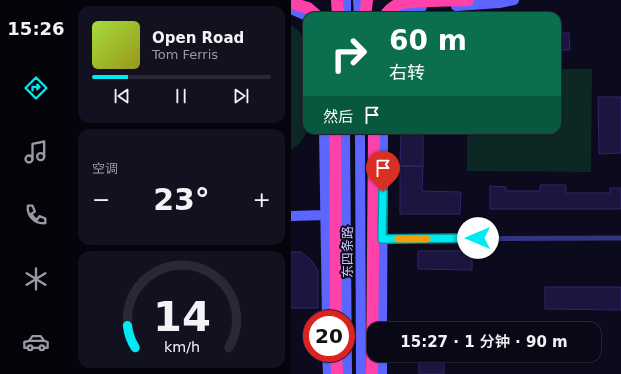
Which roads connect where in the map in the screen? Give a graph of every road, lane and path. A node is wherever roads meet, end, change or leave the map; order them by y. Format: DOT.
graph roads {
  1 [pos="337,0"];
  2 [pos="346,0"];
  3 [pos="358,0"];
  4 [pos="367,0"];
  5 [pos="468,0"];
  6 [pos="514,0"];
  7 [pos="291,3"];
  8 [pos="291,9"];
  9 [pos="312,12"];
  10 [pos="338,12"];
  11 [pos="346,12"];
  12 [pos="359,12"];
  13 [pos="366,12"];
  14 [pos="387,12"];
  15 [pos="402,12"];
  16 [pos="303,14"];
  17 [pos="324,134"];
  18 [pos="335,134"];
  19 [pos="345,134"];
  20 [pos="360,134"];
  21 [pos="374,134"];
  22 [pos="383,134"];
  23 [pos="326,215"];
  24 [pos="291,216"];
  25 [pos="621,238"];
  26 [pos="382,239"];
  27 [pos="327,310"];
  28 [pos="336,310"];
  29 [pos="382,322"];
  30 [pos="327,362"];
  31 [pos="336,362"];
  32 [pos="382,362"];
  33 [pos="328,374"];
  34 [pos="337,374"];
  35 [pos="347,374"];
  36 [pos="361,374"];
  37 [pos="372,374"];
  38 [pos="382,374"];
  1 -- 10 [label="highway"];
  2 -- 11 [label="street"];
  3 -- 12 [label="street"];
  4 -- 13 [label="highway"];
  5 -- 14 [label="highway"];
  6 -- 15 [label="street"];
  7 -- 9 [label="highway"];
  8 -- 16 [label="street"];
  17 -- 23 [label="street"];
  18 -- 28 [label="highway"];
  19 -- 35 [label="street"];
  20 -- 36 [label="street, 东四条路"];
  21 -- 37 [label="highway"];
  22 -- 26 [label="street"];
  23 -- 24 [label="street"];
  23 -- 27 [label="street"];
  25 -- 26 [label="lane"];
  26 -- 29 [label="street"];
  30 -- 33 [label="street"];
  31 -- 34 [label="highway"];
  32 -- 38 [label="street"];
}
